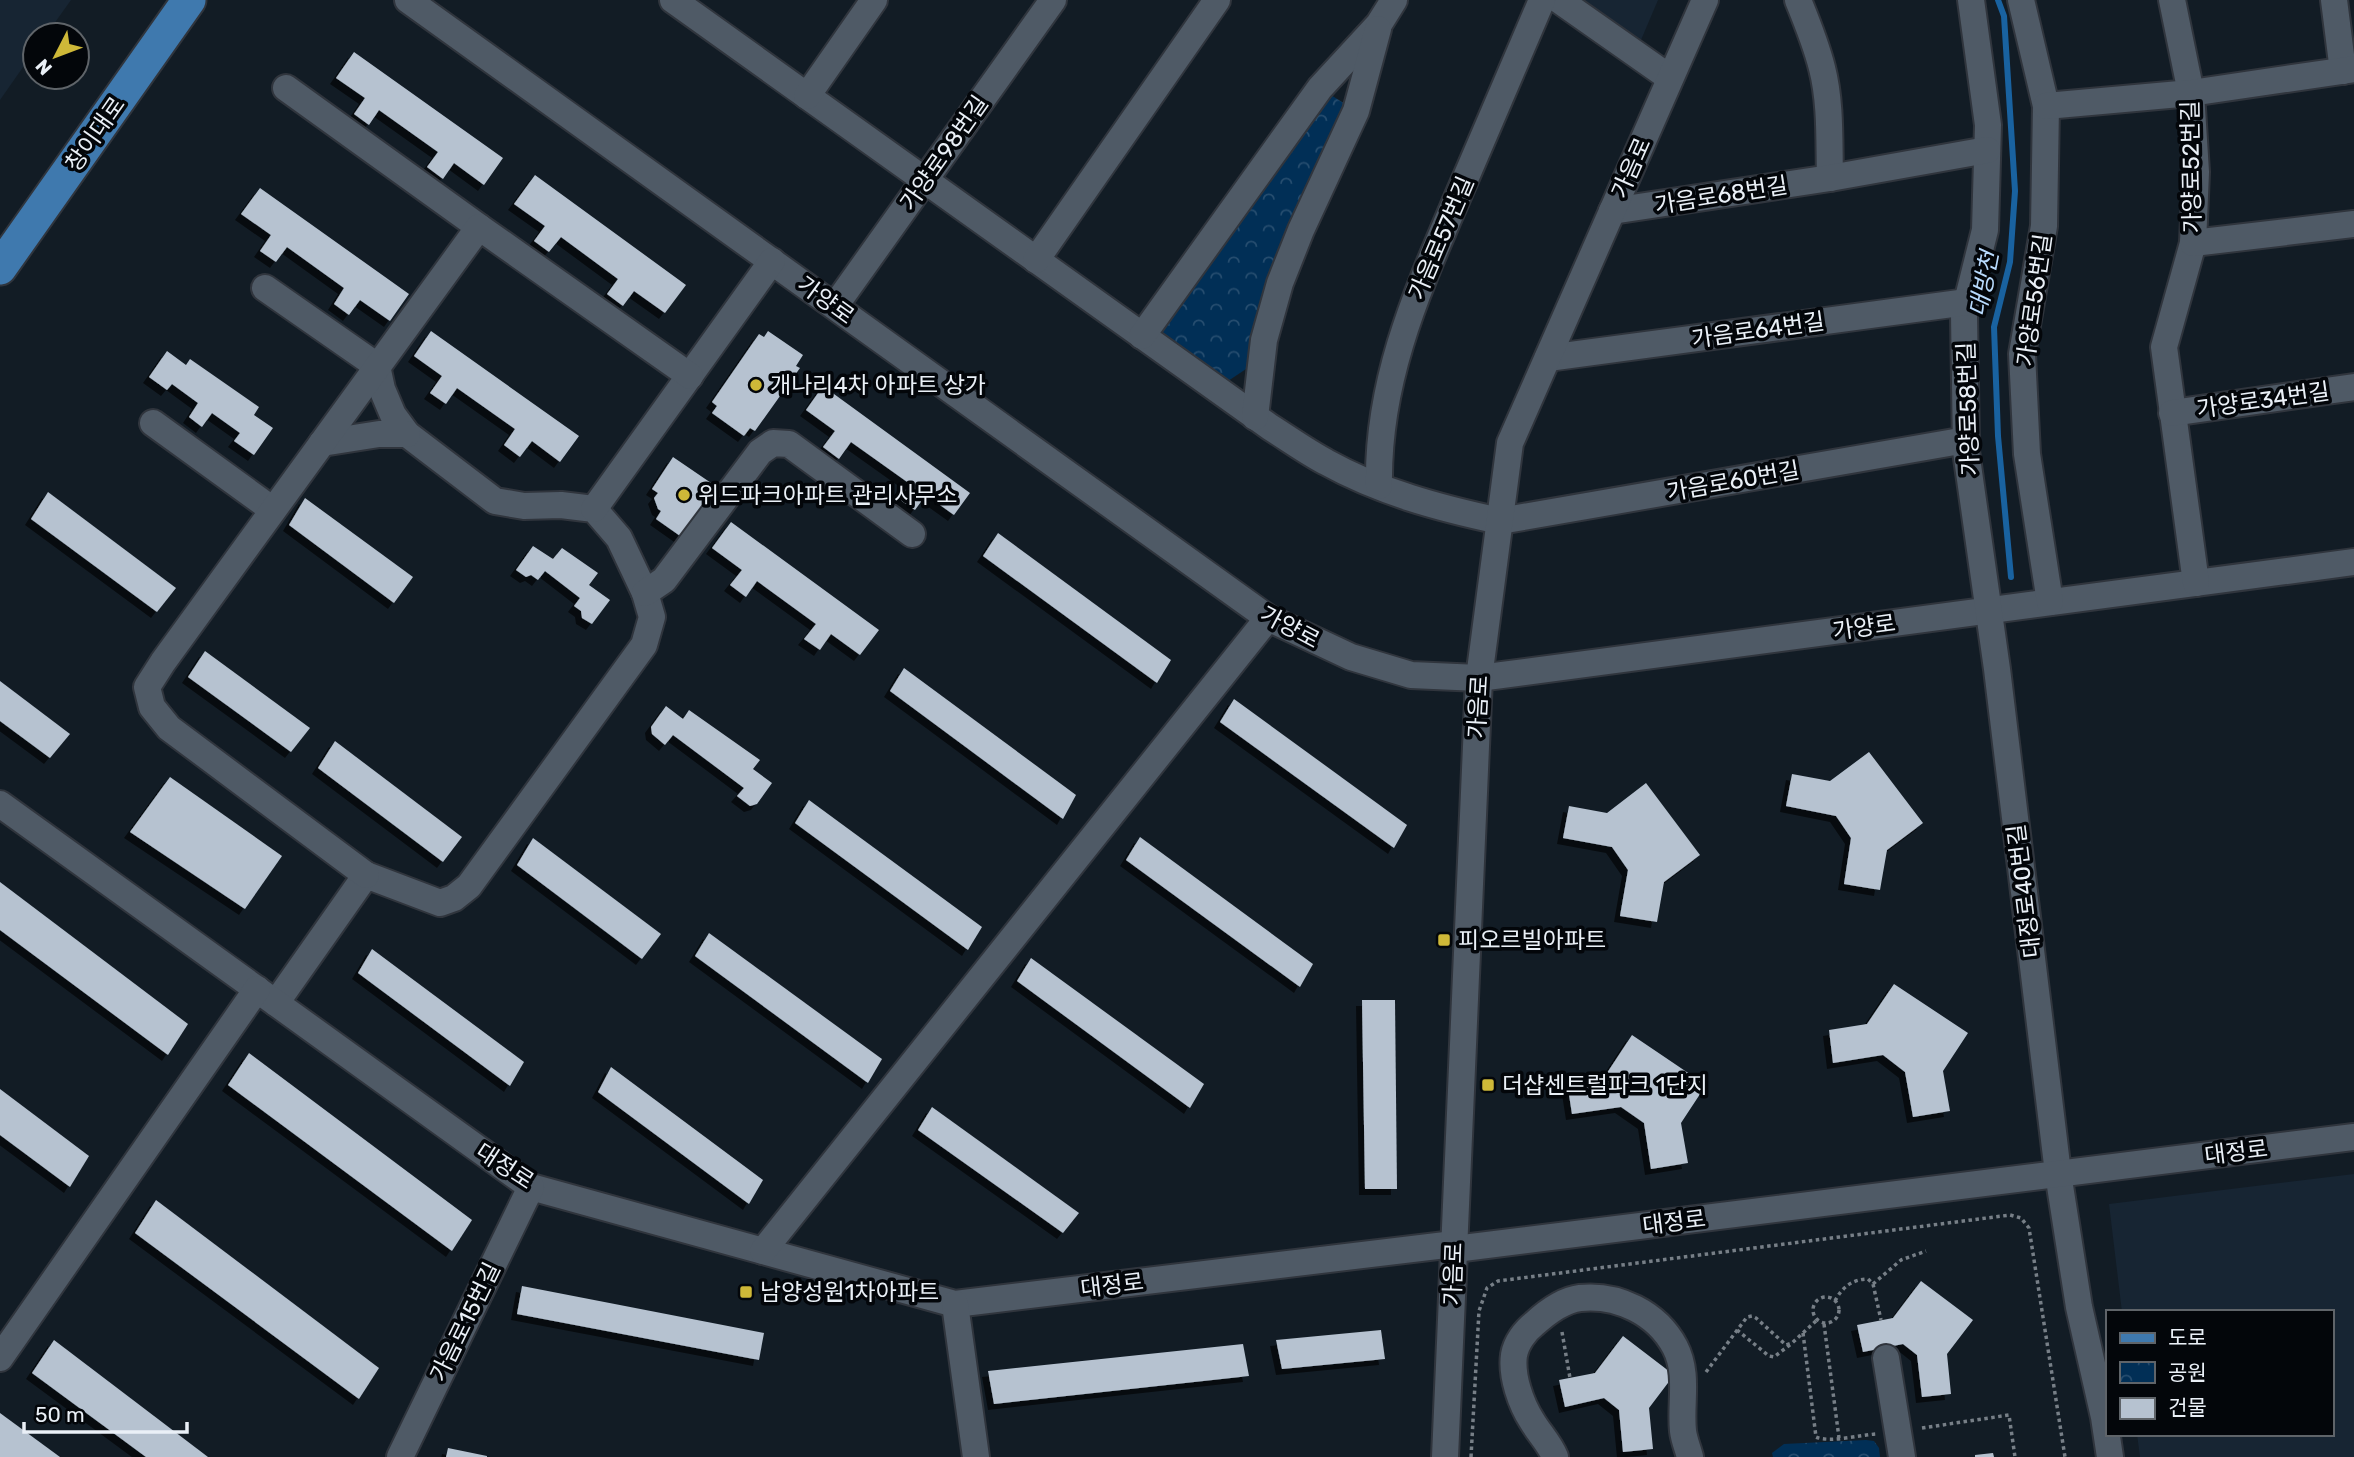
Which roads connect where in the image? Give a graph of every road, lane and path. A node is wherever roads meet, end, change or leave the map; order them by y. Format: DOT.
graph roads {
  1 [pos="189,0"];
  2 [pos="408,0"];
  3 [pos="874,0"];
  4 [pos="1054,0"];
  5 [pos="1217,0"];
  6 [pos="1394,0"];
  7 [pos="1542,0"];
  8 [pos="1559,0"];
  9 [pos="1704,0"];
  10 [pos="1798,0"];
  11 [pos="1971,0"];
  12 [pos="2021,0"];
  13 [pos="2172,0"];
  14 [pos="2334,0"];
  15 [pos="686,4"];
  16 [pos="1379,24"];
  17 [pos="2348,70"];
  18 [pos="1670,78"];
  19 [pos="286,88"];
  20 [pos="2191,93"];
  21 [pos="807,96"];
  22 [pos="2046,106"];
  23 [pos="1987,149"];
  24 [pos="1830,178"];
  25 [pos="925,181"];
  26 [pos="1612,211"];
  27 [pos="2354,224"];
  28 [pos="479,227"];
  29 [pos="2193,243"];
  30 [pos="1036,260"];
  31 [pos="772,261"];
  32 [pos="0,268"];
  33 [pos="265,288"];
  34 [pos="1967,302"];
  35 [pos="835,306"];
  36 [pos="1142,336"];
  37 [pos="1548,358"];
  38 [pos="377,366"];
  39 [pos="690,376"];
  40 [pos="2354,387"];
  41 [pos="2172,412"];
  42 [pos="1255,416"];
  43 [pos="153,423"];
  44 [pos="407,434"];
  45 [pos="1966,440"];
  46 [pos="322,443"];
  47 [pos="1379,486"];
  48 [pos="594,509"];
  49 [pos="273,510"];
  50 [pos="1500,521"];
  51 [pos="912,534"];
  52 [pos="2354,562"];
  53 [pos="2196,583"];
  54 [pos="645,593"];
  55 [pos="2050,602"];
  56 [pos="1989,610"];
  57 [pos="1268,618"];
  58 [pos="1479,678"];
  59 [pos="0,803"];
  60 [pos="366,875"];
  61 [pos="267,996"];
  62 [pos="2354,1137"];
  63 [pos="2058,1173"];
  64 [pos="531,1187"];
  65 [pos="1454,1244"];
  66 [pos="763,1251"];
  67 [pos="1926,1251"];
  68 [pos="1873,1284"];
  69 [pos="1836,1301"];
  70 [pos="955,1304"];
  71 [pos="1557,1307"];
  72 [pos="1817,1320"];
  73 [pos="1881,1320"];
  74 [pos="1824,1324"];
  75 [pos="1737,1330"];
  76 [pos="1792,1343"];
  77 [pos="0,1358"];
  78 [pos="1886,1358"];
  79 [pos="1570,1378"];
  80 [pos="1683,1384"];
  81 [pos="2009,1415"];
  82 [pos="2106,1430"];
  83 [pos="2107,1436"];
  84 [pos="1839,1438"];
  85 [pos="400,1457"];
  86 [pos="976,1457"];
  87 [pos="1445,1457"];
  88 [pos="1471,1457"];
  89 [pos="1555,1457"];
  90 [pos="1690,1457"];
  91 [pos="1902,1457"];
  92 [pos="2015,1457"];
  93 [pos="2064,1457"];
  94 [pos="2110,1457"];
  1 -- 32 [label="main road, 창이대로"];
  2 -- 31 [label="street, 가양로"];
  3 -- 21 [label="street"];
  4 -- 25 [label="street, 가양로98번길"];
  5 -- 30 [label="street"];
  6 -- 16 [label="street"];
  7 -- 47 [label="street, 가음로57번길"];
  8 -- 18 [label="street"];
  9 -- 18 [label="street, 가음로"];
  10 -- 24 [label="street"];
  11 -- 23 [label="street, 가양로58번길"];
  12 -- 22 [label="street, 가양로56번길"];
  13 -- 20 [label="street, 가양로52번길"];
  14 -- 17 [label="street"];
  15 -- 21 [label="street"];
  16 -- 36 [label="street"];
  16 -- 42 [label="street"];
  17 -- 20 [label="street"];
  18 -- 26 [label="street, 가음로"];
  19 -- 28 [label="street"];
  20 -- 22 [label="street"];
  20 -- 29 [label="street, 가양로52번길"];
  21 -- 25 [label="street"];
  22 -- 55 [label="street, 가양로56번길"];
  23 -- 24 [label="street, 가음로68번길"];
  23 -- 34 [label="street, 가양로58번길"];
  24 -- 26 [label="street, 가음로68번길"];
  25 -- 30 [label="street"];
  25 -- 35 [label="street, 가양로98번길"];
  26 -- 37 [label="street, 가음로"];
  27 -- 29 [label="street"];
  28 -- 38 [label="street"];
  28 -- 39 [label="street"];
  29 -- 41 [label="street, 가양로52번길"];
  30 -- 36 [label="street"];
  31 -- 35 [label="street, 가양로"];
  31 -- 39 [label="street"];
  33 -- 38 [label="street"];
  34 -- 37 [label="street, 가음로64번길"];
  34 -- 45 [label="street, 가양로58번길"];
  35 -- 57 [label="street, 가양로"];
  36 -- 42 [label="street"];
  37 -- 50 [label="street, 가음로"];
  38 -- 44 [label="street"];
  38 -- 46 [label="street"];
  39 -- 48 [label="street"];
  40 -- 41 [label="street, 가양로34번길"];
  41 -- 53 [label="street, 가양로52번길"];
  42 -- 47 [label="street"];
  43 -- 49 [label="street"];
  44 -- 46 [label="street"];
  44 -- 48 [label="street"];
  45 -- 50 [label="street, 가음로60번길"];
  45 -- 56 [label="street, 가양로58번길"];
  46 -- 49 [label="street"];
  47 -- 50 [label="street"];
  48 -- 54 [label="street"];
  49 -- 60 [label="street"];
  50 -- 58 [label="street, 가음로"];
  51 -- 54 [label="street"];
  52 -- 53 [label="street, 가양로"];
  53 -- 55 [label="street, 가양로"];
  54 -- 60 [label="street"];
  55 -- 56 [label="street, 가양로"];
  56 -- 58 [label="street, 가양로"];
  56 -- 63 [label="street, 대정로40번길"];
  57 -- 58 [label="street, 가양로"];
  57 -- 66 [label="street"];
  58 -- 65 [label="street, 가음로"];
  59 -- 61 [label="street, 대정로"];
  60 -- 61 [label="street"];
  61 -- 64 [label="street, 대정로"];
  61 -- 77 [label="street"];
  62 -- 63 [label="street, 대정로"];
  63 -- 65 [label="street, 대정로"];
  63 -- 82 [label="street, 대정로40번길"];
  64 -- 66 [label="street, 대정로"];
  64 -- 85 [label="street, 가음로15번길"];
  65 -- 70 [label="street, 대정로"];
  65 -- 87 [label="street, 가음로"];
  66 -- 70 [label="street, 대정로"];
  67 -- 68 [label="path"];
  68 -- 69 [label="path"];
  68 -- 73 [label="path"];
  69 -- 72 [label="path"];
  69 -- 74 [label="path"];
  70 -- 86 [label="street"];
  71 -- 79 [label="path"];
  71 -- 80 [label="street"];
  71 -- 89 [label="street"];
  72 -- 74 [label="path"];
  72 -- 76 [label="path"];
  74 -- 84 [label="path"];
  75 -- 76 [label="path"];
  75 -- 76 [label="path"];
  75 -- 80 [label="path"];
  78 -- 91 [label="street"];
  80 -- 90 [label="street"];
  81 -- 92 [label="path"];
  83 -- 94 [label="street, 대정로40번길"];
  88 -- 93 [label="path"];
}
